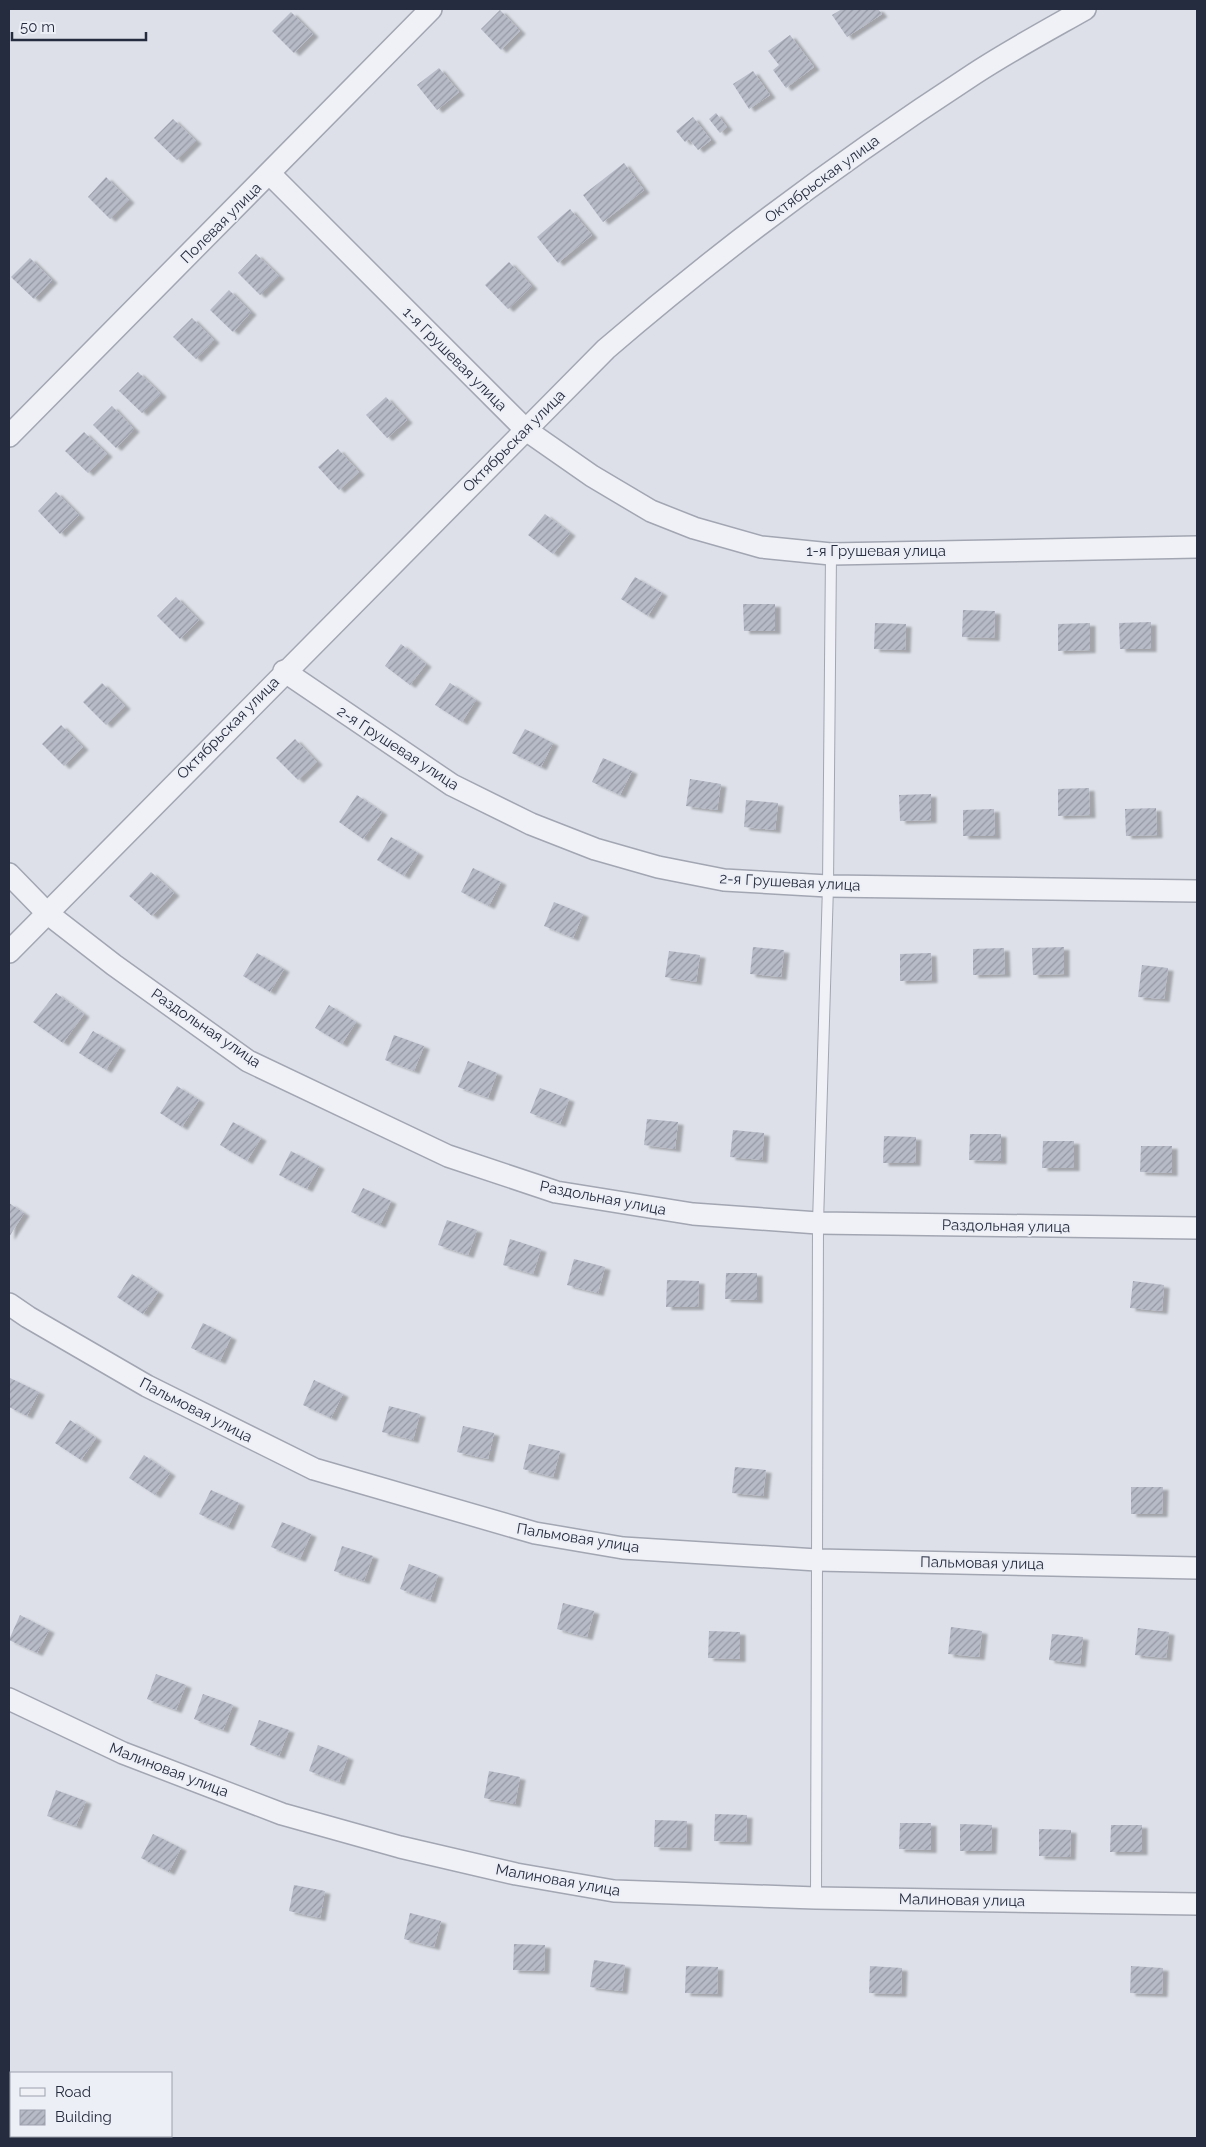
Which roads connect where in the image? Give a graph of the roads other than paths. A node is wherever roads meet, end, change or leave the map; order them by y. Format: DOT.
graph roads {
  1 [pos="431,9"];
  2 [pos="1085,9"];
  3 [pos="270,174"];
  4 [pos="526,430"];
  5 [pos="9,436"];
  6 [pos="1197,547"];
  7 [pos="831,554"];
  8 [pos="284,671"];
  9 [pos="9,874"];
  10 [pos="828,886"];
  11 [pos="1197,892"];
  12 [pos="47,913"];
  13 [pos="9,952"];
  14 [pos="818,1224"];
  15 [pos="1197,1228"];
  16 [pos="9,1304"];
  17 [pos="817,1560"];
  18 [pos="1197,1568"];
  19 [pos="9,1699"];
  20 [pos="816,1898"];
  21 [pos="1197,1904"];
  1 -- 3 [label="street, Полевая улица"];
  2 -- 4 [label="street, Октябрьская улица"];
  3 -- 4 [label="street, 1-я Грушевая улица"];
  3 -- 5 [label="street, Полевая улица"];
  4 -- 7 [label="street, 1-я Грушевая улица"];
  4 -- 8 [label="street, Октябрьская улица"];
  6 -- 7 [label="street, 1-я Грушевая улица"];
  7 -- 10 [label="lane"];
  8 -- 10 [label="street, 2-я Грушевая улица"];
  8 -- 12 [label="street, Октябрьская улица"];
  9 -- 12 [label="street, Раздольная улица"];
  10 -- 11 [label="street, 2-я Грушевая улица"];
  10 -- 14 [label="lane"];
  12 -- 13 [label="street, Октябрьская улица"];
  12 -- 14 [label="street, Раздольная улица"];
  14 -- 15 [label="street, Раздольная улица"];
  14 -- 17 [label="lane"];
  16 -- 17 [label="street, Пальмовая улица"];
  17 -- 18 [label="street, Пальмовая улица"];
  17 -- 20 [label="lane"];
  19 -- 20 [label="street, Малиновая улица"];
  20 -- 21 [label="street, Малиновая улица"];
}
